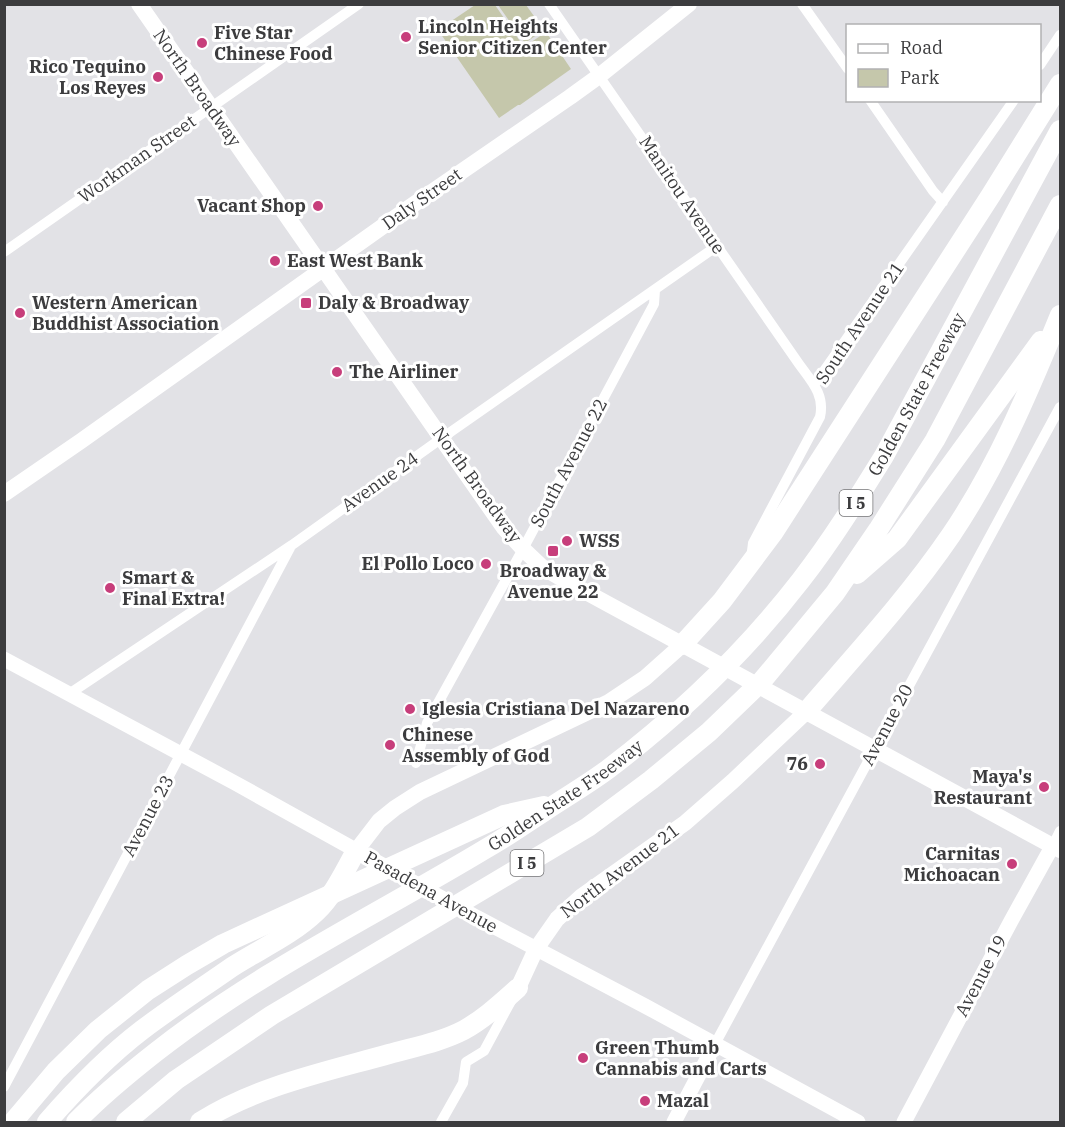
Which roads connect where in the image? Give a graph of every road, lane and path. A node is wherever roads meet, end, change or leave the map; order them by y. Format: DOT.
graph roads {
  1 [pos="139,4"];
  2 [pos="359,4"];
  3 [pos="549,4"];
  4 [pos="689,4"];
  5 [pos="802,4"];
  6 [pos="1060,35"];
  7 [pos="1041,63"];
  8 [pos="846,66"];
  9 [pos="599,76"];
  10 [pos="1060,84"];
  11 [pos="871,102"];
  12 [pos="1013,102"];
  13 [pos="211,108"];
  14 [pos="1060,130"];
  15 [pos="943,202"];
  16 [pos="1060,205"];
  17 [pos="717,246"];
  18 [pos="4,252"];
  19 [pos="324,268"];
  20 [pos="655,290"];
  21 [pos="1060,315"];
  22 [pos="814,385"];
  23 [pos="1060,407"];
  24 [pos="442,438"];
  25 [pos="4,494"];
  26 [pos="292,545"];
  27 [pos="523,549"];
  28 [pos="751,562"];
  29 [pos="835,594"];
  30 [pos="682,645"];
  31 [pos="4,659"];
  32 [pos="69,694"];
  33 [pos="806,712"];
  34 [pos="875,749"];
  35 [pos="181,754"];
  36 [pos="416,763"];
  37 [pos="558,803"];
  38 [pos="1058,842"];
  39 [pos="363,855"];
  40 [pos="536,949"];
  41 [pos="518,988"];
  42 [pos="715,1044"];
  43 [pos="176,1080"];
  44 [pos="4,1087"];
  45 [pos="13,1122"];
  46 [pos="48,1122"];
  47 [pos="76,1122"];
  48 [pos="126,1122"];
  49 [pos="141,1122"];
  50 [pos="200,1122"];
  51 [pos="441,1122"];
  52 [pos="674,1122"];
  53 [pos="858,1122"];
  54 [pos="904,1122"];
  1 -- 13 [label="main road, North Broadway"];
  2 -- 13 [label="street, Workman Street"];
  3 -- 9 [label="street, Manitou Avenue"];
  4 -- 9 [label="main road, Daly Street"];
  5 -- 8 [label="street"];
  6 -- 7 [label="street"];
  9 -- 17 [label="street, Manitou Avenue"];
  9 -- 19 [label="main road, Daly Street"];
  10 -- 28 [label="highway"];
  11 -- 15 [label="street"];
  12 -- 15 [label="street, South Avenue 21"];
  13 -- 18 [label="street, Workman Street"];
  13 -- 19 [label="main road, North Broadway"];
  14 -- 37 [label="highway, Golden State Freeway / I 5"];
  15 -- 22 [label="street, South Avenue 21"];
  16 -- 29 [label="highway, Golden State Freeway / I 5"];
  17 -- 20 [label="street, Avenue 24"];
  17 -- 22 [label="street, Manitou Avenue"];
  19 -- 24 [label="main road, North Broadway"];
  19 -- 25 [label="main road, Daly Street"];
  20 -- 24 [label="street, Avenue 24"];
  20 -- 27 [label="street, South Avenue 22"];
  21 -- 29 [label="highway"];
  21 -- 33 [label="highway"];
  22 -- 28 [label="street, South Avenue 21"];
  23 -- 34 [label="street, Avenue 20"];
  24 -- 26 [label="street, Avenue 24"];
  24 -- 27 [label="main road, North Broadway"];
  26 -- 32 [label="street, Avenue 24"];
  26 -- 35 [label="street, Avenue 23"];
  27 -- 30 [label="main road, North Broadway"];
  27 -- 36 [label="street, South Avenue 22"];
  28 -- 30 [label="highway"];
  29 -- 43 [label="highway, Golden State Freeway / I 5"];
  30 -- 33 [label="main road, North Broadway"];
  30 -- 39 [label="main road"];
  31 -- 32 [label="main road, Pasadena Avenue"];
  32 -- 35 [label="main road, Pasadena Avenue"];
  33 -- 34 [label="main road, North Broadway"];
  33 -- 40 [label="main road, North Avenue 21"];
  34 -- 38 [label="main road, North Broadway"];
  34 -- 42 [label="street, Avenue 20"];
  35 -- 39 [label="main road, Pasadena Avenue"];
  35 -- 44 [label="street, Avenue 23"];
  37 -- 45 [label="highway"];
  37 -- 47 [label="highway, Golden State Freeway / I 5"];
  38 -- 54 [label="main road, Avenue 19"];
  39 -- 40 [label="main road, Pasadena Avenue"];
  39 -- 46 [label="highway"];
  40 -- 41 [label="main road, North Avenue 21"];
  40 -- 42 [label="main road, Pasadena Avenue"];
  41 -- 50 [label="highway"];
  41 -- 51 [label="street, North Avenue 21"];
  42 -- 52 [label="main road"];
  42 -- 53 [label="main road, Pasadena Avenue"];
  43 -- 48 [label="highway, Golden State Freeway / I 5"];
  43 -- 49 [label="highway"];
}
